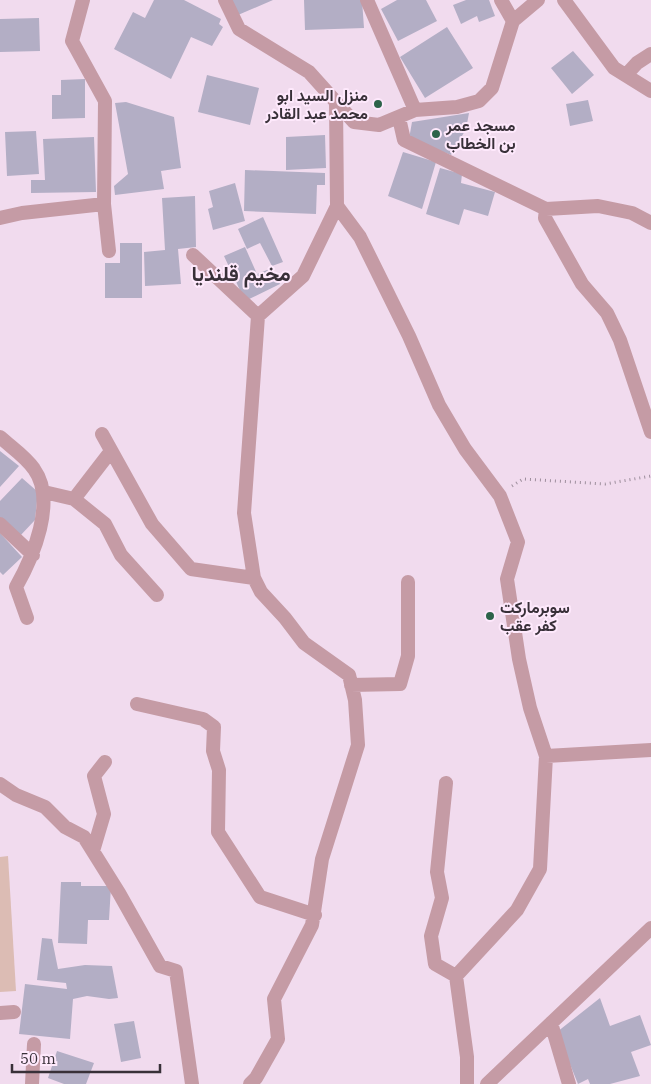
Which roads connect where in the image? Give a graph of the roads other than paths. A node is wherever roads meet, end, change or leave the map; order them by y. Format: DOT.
graph roads {
  1 [pos="83,0"];
  2 [pos="225,0"];
  3 [pos="367,0"];
  4 [pos="500,0"];
  5 [pos="538,0"];
  6 [pos="564,0"];
  7 [pos="512,21"];
  8 [pos="651,54"];
  9 [pos="626,76"];
  10 [pos="651,91"];
  11 [pos="336,102"];
  12 [pos="415,110"];
  13 [pos="399,118"];
  14 [pos="104,204"];
  15 [pos="337,206"];
  16 [pos="546,210"];
  17 [pos="0,218"];
  18 [pos="651,223"];
  19 [pos="109,251"];
  20 [pos="193,255"];
  21 [pos="258,316"];
  22 [pos="646,399"];
  23 [pos="651,432"];
  24 [pos="102,434"];
  25 [pos="0,437"];
  26 [pos="111,451"];
  27 [pos="44,492"];
  28 [pos="74,499"];
  29 [pos="0,524"];
  30 [pos="33,555"];
  31 [pos="254,578"];
  32 [pos="408,582"];
  33 [pos="157,594"];
  34 [pos="27,618"];
  35 [pos="351,685"];
  36 [pos="137,704"];
  37 [pos="651,750"];
  38 [pos="546,756"];
  39 [pos="105,762"];
  40 [pos="446,783"];
  41 [pos="0,784"];
  42 [pos="93,852"];
  43 [pos="315,915"];
  44 [pos="651,928"];
  45 [pos="456,976"];
  46 [pos="551,1023"];
  47 [pos="34,1044"];
  48 [pos="32,1084"];
  49 [pos="192,1084"];
  50 [pos="250,1084"];
  51 [pos="468,1084"];
  52 [pos="487,1084"];
  53 [pos="569,1084"];
  1 -- 14 [label="street"];
  2 -- 11 [label="street"];
  3 -- 12 [label="street"];
  4 -- 7 [label="street"];
  5 -- 7 [label="street"];
  6 -- 9 [label="street"];
  7 -- 12 [label="street"];
  8 -- 9 [label="street"];
  9 -- 10 [label="street"];
  11 -- 13 [label="street"];
  11 -- 15 [label="street"];
  12 -- 13 [label="street"];
  13 -- 16 [label="street"];
  14 -- 17 [label="street"];
  14 -- 19 [label="street"];
  15 -- 21 [label="street"];
  15 -- 38 [label="street"];
  16 -- 18 [label="street"];
  16 -- 22 [label="street"];
  20 -- 21 [label="street"];
  21 -- 31 [label="street"];
  22 -- 23 [label="street"];
  24 -- 26 [label="street"];
  25 -- 27 [label="street"];
  26 -- 28 [label="street"];
  26 -- 31 [label="street"];
  27 -- 28 [label="street"];
  27 -- 30 [label="street"];
  28 -- 33 [label="street"];
  29 -- 30 [label="street"];
  30 -- 34 [label="street"];
  31 -- 35 [label="street"];
  32 -- 35 [label="street"];
  35 -- 43 [label="street"];
  36 -- 43 [label="street"];
  37 -- 38 [label="street"];
  38 -- 45 [label="street"];
  39 -- 42 [label="street"];
  40 -- 45 [label="street"];
  41 -- 42 [label="street"];
  42 -- 49 [label="street"];
  43 -- 50 [label="street"];
  44 -- 46 [label="street"];
  45 -- 51 [label="street"];
  46 -- 52 [label="street"];
  46 -- 53 [label="street"];
  47 -- 48 [label="street"];
}
